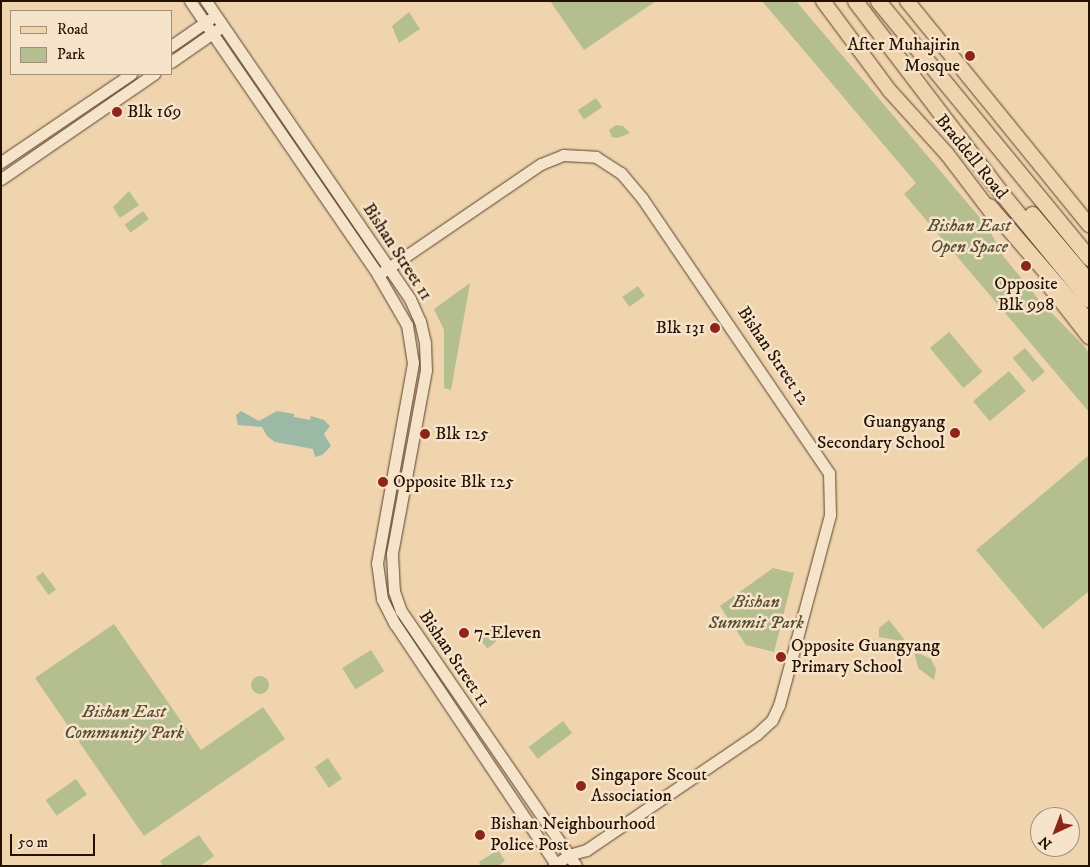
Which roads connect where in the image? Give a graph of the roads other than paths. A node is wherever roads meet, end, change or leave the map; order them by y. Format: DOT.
graph roads {
  1 [pos="190,1"];
  2 [pos="206,1"];
  3 [pos="823,1"];
  4 [pos="855,1"];
  5 [pos="878,1"];
  6 [pos="907,1"];
  7 [pos="215,15"];
  8 [pos="205,23"];
  9 [pos="223,26"];
  10 [pos="212,34"];
  11 [pos="172,45"];
  12 [pos="172,61"];
  13 [pos="130,75"];
  14 [pos="153,75"];
  15 [pos="1,162"];
  16 [pos="987,172"];
  17 [pos="1,179"];
  18 [pos="989,206"];
  19 [pos="1089,224"];
  20 [pos="1089,258"];
  21 [pos="383,272"];
  22 [pos="1089,282"];
  23 [pos="1089,300"];
  24 [pos="1089,322"];
  25 [pos="1089,337"];
  26 [pos="586,850"];
  27 [pos="569,856"];
  28 [pos="555,865"];
  29 [pos="576,866"];
  1 -- 8 [label="street, Bishan Street 11"];
  2 -- 7 [label="street, Bishan Street 11"];
  3 -- 18 [label="main road, Braddell Road"];
  4 -- 16 [label="highway, Braddell Road"];
  5 -- 20 [label="highway, Braddell Road"];
  6 -- 19 [label="main road"];
  7 -- 8 [label="street"];
  7 -- 9 [label="street, Bishan Street 11"];
  8 -- 10 [label="street, Bishan Street 11"];
  8 -- 11 [label="street"];
  9 -- 10 [label="street"];
  9 -- 21 [label="street, Bishan Street 11"];
  10 -- 12 [label="street"];
  10 -- 21 [label="street, Bishan Street 11"];
  13 -- 15 [label="street"];
  14 -- 17 [label="street"];
  16 -- 22 [label="highway"];
  16 -- 23 [label="highway, Braddell Road"];
  18 -- 24 [label="highway"];
  18 -- 25 [label="main road, Braddell Road"];
  21 -- 26 [label="street, Bishan Street 12"];
  21 -- 27 [label="street, Bishan Street 11"];
  21 -- 28 [label="street, Bishan Street 11"];
  26 -- 27 [label="street, Bishan Street 12"];
  26 -- 29 [label="street, Bishan Street 12"];
  27 -- 28 [label="street, Bishan Street 12"];
  27 -- 29 [label="street, Bishan Street 11"];
}
